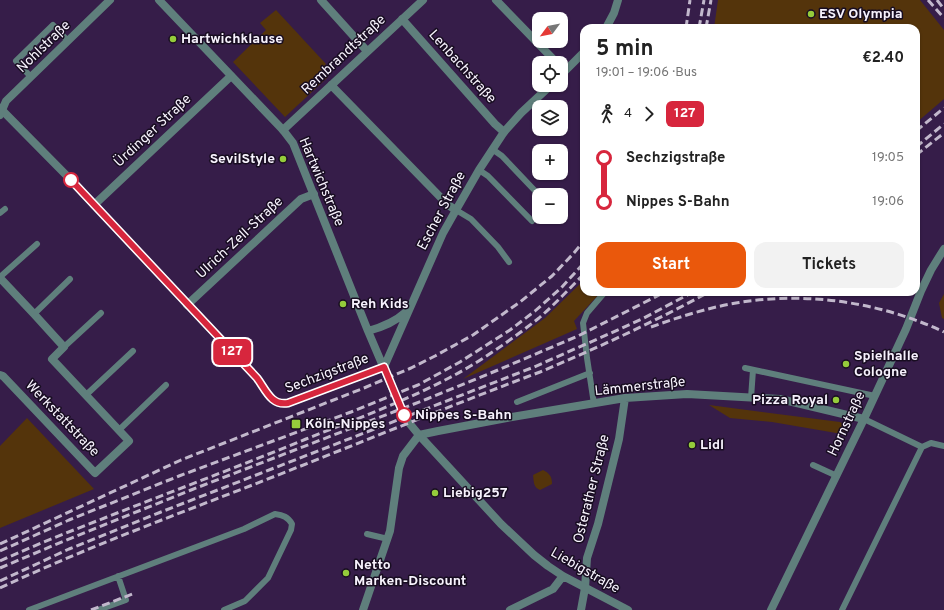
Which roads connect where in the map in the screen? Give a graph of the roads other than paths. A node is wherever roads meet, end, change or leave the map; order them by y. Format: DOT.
graph roads {
  1 [pos="110,0"];
  2 [pos="159,0"];
  3 [pos="321,0"];
  4 [pos="423,0"];
  5 [pos="496,0"];
  6 [pos="618,0"];
  7 [pos="402,19"];
  8 [pos="610,24"];
  9 [pos="68,41"];
  10 [pos="367,51"];
  11 [pos="580,55"];
  12 [pos="550,56"];
  13 [pos="568,66"];
  14 [pos="231,76"];
  15 [pos="31,77"];
  16 [pos="331,85"];
  17 [pos="544,92"];
  18 [pos="1,111"];
  19 [pos="283,130"];
  20 [pos="504,132"];
  21 [pos="492,149"];
  22 [pos="479,170"];
  23 [pos="532,188"];
  24 [pos="314,194"];
  25 [pos="94,205"];
  26 [pos="456,210"];
  27 [pos="532,221"];
  28 [pos="37,244"];
  29 [pos="944,249"];
  30 [pos="509,262"];
  31 [pos="0,278"];
  32 [pos="70,279"];
  33 [pos="920,294"];
  34 [pos="602,296"];
  35 [pos="919,296"];
  36 [pos="187,305"];
  37 [pos="409,309"];
  38 [pos="101,313"];
  39 [pos="34,314"];
  40 [pos="368,331"];
  41 [pos="64,347"];
  42 [pos="133,351"];
  43 [pos="384,367"];
  44 [pos="746,368"];
  45 [pos="753,370"];
  46 [pos="590,373"];
  47 [pos="0,375"];
  48 [pos="166,385"];
  49 [pos="86,395"];
  50 [pos="875,396"];
  51 [pos="625,398"];
  52 [pos="750,398"];
  53 [pos="517,402"];
  54 [pos="594,404"];
  55 [pos="864,419"];
  56 [pos="119,430"];
  57 [pos="419,436"];
  58 [pos="944,446"];
  59 [pos="922,447"];
  60 [pos="813,465"];
  61 [pos="837,476"];
  62 [pos="367,534"];
  63 [pos="388,539"];
  64 [pos="118,576"];
  65 [pos="563,576"];
  66 [pos="586,588"];
  67 [pos="29,610"];
  68 [pos="98,610"];
  69 [pos="224,610"];
  70 [pos="363,610"];
  71 [pos="510,610"];
  72 [pos="581,610"];
  73 [pos="628,610"];
  74 [pos="771,610"];
  75 [pos="842,610"];
  1 -- 9 [label="street, Nohlstraße"];
  2 -- 14 [label="street, Hartwichstraße"];
  3 -- 10 [label="street"];
  4 -- 7 [label="street, Rembrandtstraße"];
  5 -- 12 [label="street"];
  6 -- 8 [label="street"];
  7 -- 10 [label="street, Rembrandtstraße"];
  7 -- 20 [label="street, Lenbachstraße"];
  9 -- 15 [label="street, Nohlstraße"];
  9 -- 15 [label="lane"];
  10 -- 16 [label="street, Rembrandtstraße"];
  11 -- 13 [label="street"];
  14 -- 19 [label="street, Hartwichstraße"];
  14 -- 25 [label="street, Ürdinger Straße"];
  15 -- 18 [label="street, Nohlstraße"];
  16 -- 19 [label="street, Rembrandtstraße"];
  16 -- 26 [label="street"];
  17 -- 20 [label="street, Escher Straße"];
  18 -- 25 [label="street, Sechzigstraße"];
  19 -- 24 [label="street, Hartwichstraße"];
  20 -- 21 [label="street, Escher Straße"];
  21 -- 22 [label="street, Escher Straße"];
  21 -- 23 [label="lane"];
  22 -- 26 [label="street, Escher Straße"];
  22 -- 27 [label="lane"];
  24 -- 36 [label="street, Ulrich-Zell-Straße"];
  24 -- 40 [label="street, Hartwichstraße"];
  25 -- 36 [label="street, Sechzigstraße"];
  26 -- 30 [label="lane"];
  26 -- 37 [label="street, Escher Straße"];
  28 -- 31 [label="lane"];
  29 -- 33 [label="street, Hornstraße"];
  31 -- 39 [label="street"];
  32 -- 39 [label="lane"];
  34 -- 46 [label="lane"];
  35 -- 50 [label="street, Hornstraße"];
  36 -- 43 [label="street, Sechzigstraße"];
  37 -- 40 [label="street"];
  37 -- 43 [label="street, Escher Straße"];
  38 -- 41 [label="lane, Werkstattstraße"];
  39 -- 41 [label="street"];
  40 -- 43 [label="street, Hartwichstraße"];
  41 -- 49 [label="street, Werkstattstraße"];
  42 -- 49 [label="lane"];
  43 -- 57 [label="street, Liebigstraße"];
  44 -- 45 [label="lane"];
  45 -- 50 [label="lane"];
  45 -- 52 [label="lane"];
  46 -- 53 [label="lane"];
  46 -- 54 [label="lane"];
  47 -- 56 [label="street, Werkstattstraße"];
  48 -- 56 [label="lane"];
  49 -- 56 [label="street, Werkstattstraße"];
  50 -- 55 [label="street, Hornstraße"];
  51 -- 52 [label="street, Lämmerstraße"];
  51 -- 54 [label="street, Lämmerstraße"];
  51 -- 66 [label="street, Osterather Straße"];
  52 -- 55 [label="street, Lämmerstraße"];
  54 -- 57 [label="street, Lämmerstraße"];
  55 -- 59 [label="lane"];
  55 -- 61 [label="street, Hornstraße"];
  57 -- 63 [label="street"];
  57 -- 65 [label="street, Liebigstraße"];
  58 -- 59 [label="lane"];
  59 -- 75 [label="lane"];
  60 -- 61 [label="lane"];
  61 -- 74 [label="street, Hornstraße"];
  62 -- 63 [label="lane"];
  63 -- 70 [label="street"];
  64 -- 67 [label="lane"];
  64 -- 68 [label="lane"];
  64 -- 69 [label="lane"];
  65 -- 66 [label="street, Liebigstraße"];
  65 -- 71 [label="street"];
  66 -- 72 [label="street, Osterather Straße"];
  66 -- 73 [label="street, Liebigstraße"];
}
